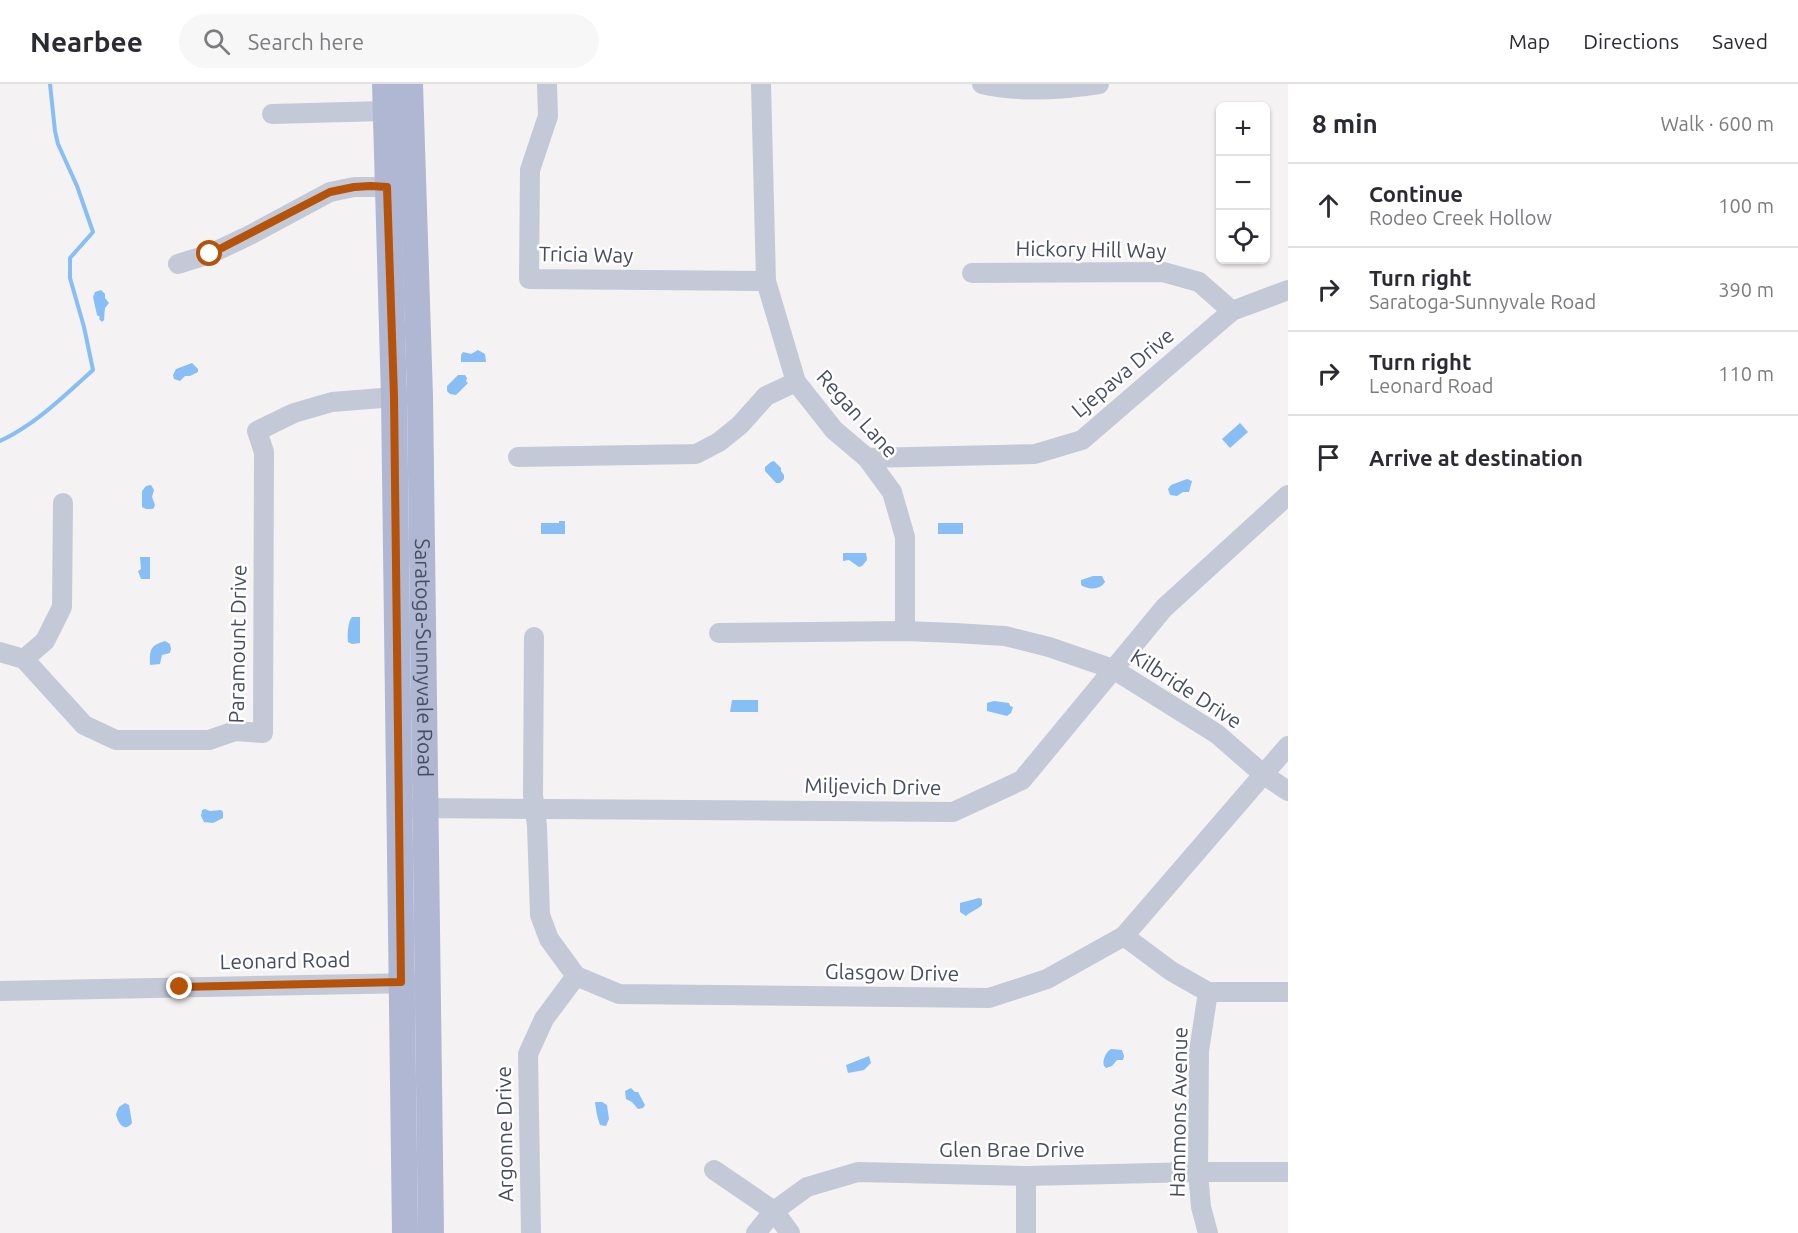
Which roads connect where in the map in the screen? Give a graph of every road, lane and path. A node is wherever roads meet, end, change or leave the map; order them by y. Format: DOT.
graph roads {
  1 [pos="385,84"];
  2 [pos="410,84"];
  3 [pos="547,84"];
  4 [pos="761,84"];
  5 [pos="982,84"];
  6 [pos="1099,84"];
  7 [pos="385,111"];
  8 [pos="272,114"];
  9 [pos="387,187"];
  10 [pos="178,264"];
  11 [pos="972,273"];
  12 [pos="766,281"];
  13 [pos="1288,290"];
  14 [pos="1232,311"];
  15 [pos="796,382"];
  16 [pos="420,396"];
  17 [pos="394,397"];
  18 [pos="518,457"];
  19 [pos="867,458"];
  20 [pos="1288,495"];
  21 [pos="63,503"];
  22 [pos="905,631"];
  23 [pos="718,633"];
  24 [pos="534,637"];
  25 [pos="0,652"];
  26 [pos="24,659"];
  27 [pos="1113,669"];
  28 [pos="1288,746"];
  29 [pos="1264,775"];
  30 [pos="1288,791"];
  31 [pos="399,807"];
  32 [pos="426,808"];
  33 [pos="535,808"];
  34 [pos="1124,936"];
  35 [pos="576,976"];
  36 [pos="401,982"];
  37 [pos="427,983"];
  38 [pos="0,991"];
  39 [pos="1208,992"];
  40 [pos="1288,992"];
  41 [pos="714,1170"];
  42 [pos="1198,1172"];
  43 [pos="1288,1172"];
  44 [pos="1026,1176"];
  45 [pos="774,1211"];
  46 [pos="405,1233"];
  47 [pos="431,1233"];
  48 [pos="531,1233"];
  49 [pos="756,1233"];
  50 [pos="789,1233"];
  51 [pos="1026,1233"];
  52 [pos="1208,1233"];
  1 -- 7 [label="main road, Saratoga-Sunnyvale Road"];
  2 -- 16 [label="main road, Saratoga-Sunnyvale Road"];
  3 -- 12 [label="street, Tricia Way"];
  4 -- 12 [label="street, Regan Lane"];
  5 -- 6 [label="street"];
  7 -- 8 [label="street"];
  7 -- 9 [label="main road, Saratoga-Sunnyvale Road"];
  9 -- 10 [label="street"];
  9 -- 17 [label="main road, Saratoga-Sunnyvale Road"];
  11 -- 14 [label="street, Hickory Hill Way"];
  12 -- 15 [label="street, Regan Lane"];
  13 -- 14 [label="street, Ljepava Drive"];
  14 -- 19 [label="street, Ljepava Drive"];
  15 -- 18 [label="street"];
  15 -- 19 [label="street, Regan Lane"];
  16 -- 17 [label="street, Paramount Drive"];
  16 -- 32 [label="main road, Saratoga-Sunnyvale Road"];
  17 -- 26 [label="street, Paramount Drive"];
  17 -- 31 [label="main road, Saratoga-Sunnyvale Road"];
  19 -- 22 [label="street, Regan Lane"];
  20 -- 27 [label="street, Miljevich Drive"];
  21 -- 26 [label="street"];
  22 -- 23 [label="street, Kilbride Drive"];
  22 -- 27 [label="street, Kilbride Drive"];
  24 -- 33 [label="street"];
  25 -- 26 [label="street"];
  27 -- 29 [label="street, Kilbride Drive"];
  27 -- 33 [label="street, Miljevich Drive"];
  28 -- 29 [label="street, Glasgow Drive"];
  29 -- 30 [label="street, Kilbride Drive"];
  29 -- 34 [label="street, Glasgow Drive"];
  31 -- 32 [label="street, Miljevich Drive"];
  31 -- 36 [label="main road, Saratoga-Sunnyvale Road"];
  32 -- 33 [label="street, Miljevich Drive"];
  32 -- 37 [label="main road, Saratoga-Sunnyvale Road"];
  33 -- 35 [label="street"];
  34 -- 35 [label="street, Glasgow Drive"];
  34 -- 39 [label="street"];
  35 -- 48 [label="street, Argonne Drive"];
  36 -- 37 [label="street, Leonard Road"];
  36 -- 38 [label="street, Leonard Road"];
  36 -- 46 [label="main road, Saratoga-Sunnyvale Road"];
  37 -- 47 [label="main road, Saratoga-Sunnyvale Road"];
  39 -- 40 [label="street"];
  39 -- 42 [label="street, Hammons Avenue"];
  41 -- 45 [label="street"];
  42 -- 43 [label="street, Glen Brae Drive"];
  42 -- 44 [label="street, Glen Brae Drive"];
  42 -- 52 [label="street, Hammons Avenue"];
  44 -- 45 [label="street, Glen Brae Drive"];
  44 -- 51 [label="street"];
  45 -- 49 [label="street, Glen Brae Drive"];
  45 -- 50 [label="street"];
}
